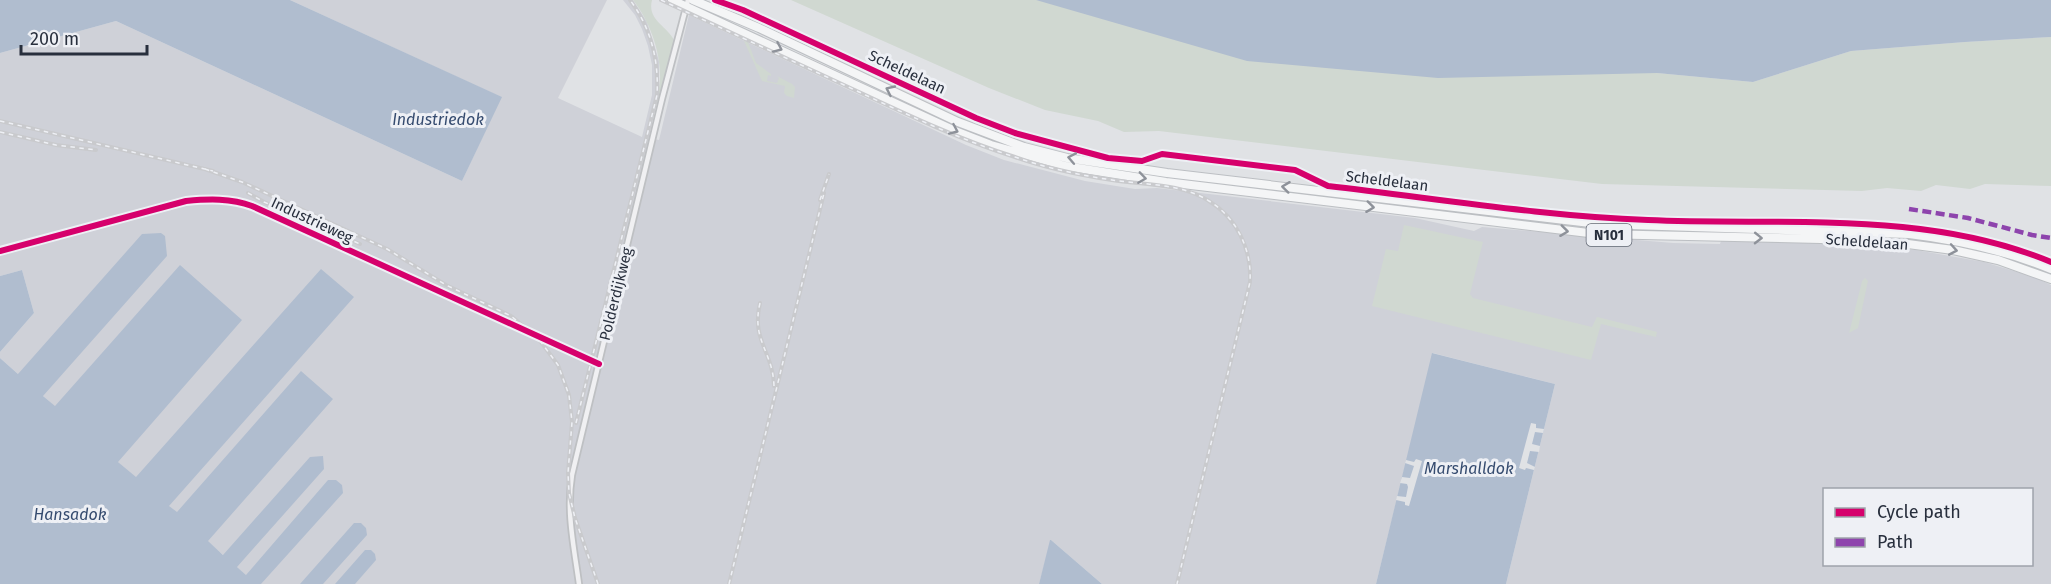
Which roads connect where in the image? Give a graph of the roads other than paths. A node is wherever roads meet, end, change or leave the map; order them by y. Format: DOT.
graph roads {
  1 [pos="672,0"];
  2 [pos="693,0"];
  3 [pos="687,3"];
  4 [pos="759,28"];
  5 [pos="754,37"];
  6 [pos="834,64"];
  7 [pos="836,75"];
  8 [pos="1167,177"];
  9 [pos="1220,184"];
  10 [pos="1306,190"];
  11 [pos="1305,199"];
  12 [pos="1688,228"];
  13 [pos="1821,235"];
  14 [pos="1688,237"];
  15 [pos="0,251"];
  16 [pos="2051,269"];
  17 [pos="2051,279"];
  18 [pos="599,364"];
  19 [pos="579,584"];
  1 -- 3 [label="main road, Scheldelaan / N101"];
  2 -- 4 [label="main road, Scheldelaan / N101"];
  3 -- 5 [label="main road, Scheldelaan / N101"];
  3 -- 18 [label="street, Polderdijkweg"];
  4 -- 5 [label="main road"];
  4 -- 6 [label="main road, Scheldelaan / N101"];
  5 -- 7 [label="main road, Scheldelaan / N101, one-way"];
  6 -- 7 [label="main road"];
  8 -- 6 [label="main road, Scheldelaan / N101, one-way"];
  7 -- 8 [label="main road, Scheldelaan / N101, one-way"];
  8 -- 9 [label="main road, Scheldelaan / N101"];
  10 -- 9 [label="main road, Scheldelaan / N101, one-way"];
  9 -- 11 [label="main road, Scheldelaan / N101"];
  10 -- 11 [label="main road"];
  10 -- 12 [label="main road, Scheldelaan / N101"];
  11 -- 14 [label="main road, Scheldelaan / N101, one-way"];
  12 -- 13 [label="main road, Scheldelaan / N101"];
  12 -- 14 [label="main road"];
  14 -- 13 [label="main road, Scheldelaan / N101, one-way"];
  13 -- 16 [label="main road, Scheldelaan / N101"];
  13 -- 17 [label="main road, Scheldelaan / N101, one-way"];
  15 -- 18 [label="street, Industrieweg"];
  18 -- 19 [label="street, Polderdijkweg"];
}
